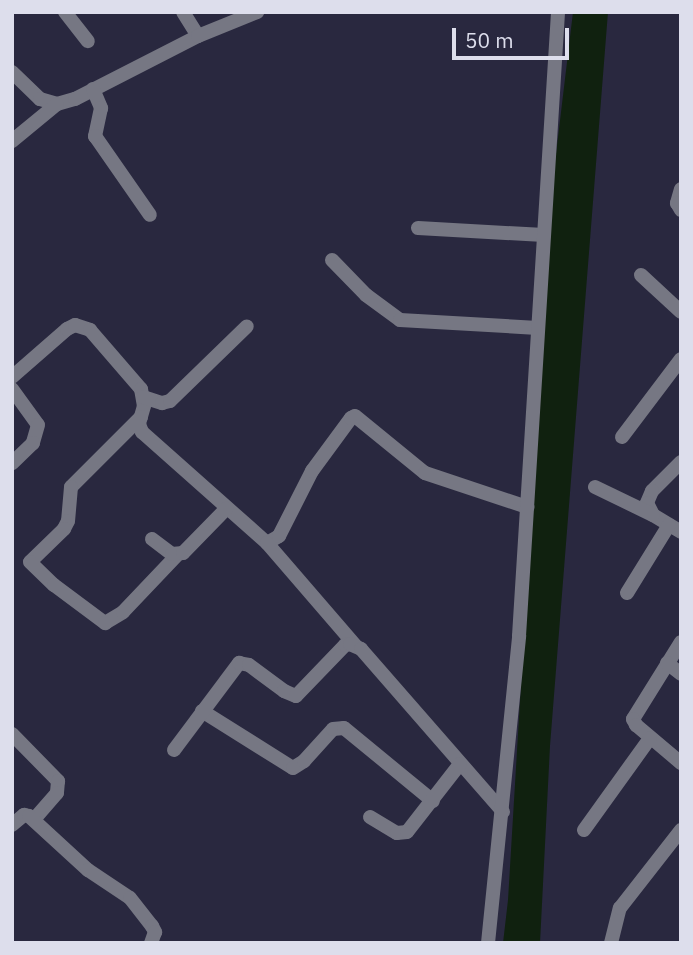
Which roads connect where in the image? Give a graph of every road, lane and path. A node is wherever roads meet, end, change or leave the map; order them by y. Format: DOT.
graph roads {
  1 [pos="65,12"];
  2 [pos="183,12"];
  3 [pos="257,12"];
  4 [pos="558,12"];
  5 [pos="198,36"];
  6 [pos="88,41"];
  7 [pos="12,72"];
  8 [pos="93,89"];
  9 [pos="57,104"];
  10 [pos="12,141"];
  11 [pos="681,189"];
  12 [pos="681,210"];
  13 [pos="150,215"];
  14 [pos="418,228"];
  15 [pos="544,235"];
  16 [pos="332,260"];
  17 [pos="641,275"];
  18 [pos="681,312"];
  19 [pos="247,326"];
  20 [pos="538,328"];
  21 [pos="681,359"];
  22 [pos="12,377"];
  23 [pos="12,389"];
  24 [pos="144,397"];
  25 [pos="141,417"];
  26 [pos="622,437"];
  27 [pos="681,462"];
  28 [pos="12,463"];
  29 [pos="596,487"];
  30 [pos="527,507"];
  31 [pos="226,509"];
  32 [pos="653,515"];
  33 [pos="675,529"];
  34 [pos="152,538"];
  35 [pos="267,543"];
  36 [pos="177,555"];
  37 [pos="627,593"];
  38 [pos="681,642"];
  39 [pos="356,646"];
  40 [pos="667,663"];
  41 [pos="681,674"];
  42 [pos="202,711"];
  43 [pos="12,734"];
  44 [pos="650,738"];
  45 [pos="174,750"];
  46 [pos="681,763"];
  47 [pos="460,764"];
  48 [pos="433,801"];
  49 [pos="503,812"];
  50 [pos="370,817"];
  51 [pos="34,819"];
  52 [pos="12,825"];
  53 [pos="584,830"];
  54 [pos="681,830"];
  55 [pos="152,943"];
  56 [pos="488,943"];
  57 [pos="611,943"];
  1 -- 6 [label="street"];
  2 -- 5 [label="street"];
  3 -- 5 [label="street"];
  4 -- 15 [label="street"];
  5 -- 8 [label="street"];
  7 -- 9 [label="street"];
  8 -- 9 [label="street"];
  8 -- 13 [label="street"];
  9 -- 10 [label="street"];
  11 -- 12 [label="street"];
  14 -- 15 [label="street"];
  15 -- 20 [label="street"];
  16 -- 20 [label="street"];
  17 -- 18 [label="street"];
  19 -- 24 [label="street"];
  20 -- 30 [label="street"];
  21 -- 26 [label="street"];
  22 -- 24 [label="street"];
  23 -- 28 [label="street"];
  24 -- 25 [label="street"];
  25 -- 31 [label="street"];
  25 -- 36 [label="street"];
  27 -- 32 [label="street"];
  29 -- 32 [label="street"];
  30 -- 35 [label="street"];
  30 -- 49 [label="street"];
  31 -- 35 [label="street"];
  31 -- 36 [label="street"];
  32 -- 33 [label="street"];
  33 -- 37 [label="street"];
  34 -- 36 [label="street"];
  35 -- 39 [label="street"];
  38 -- 40 [label="street"];
  39 -- 42 [label="street"];
  39 -- 47 [label="street"];
  40 -- 41 [label="street"];
  40 -- 44 [label="street"];
  42 -- 45 [label="street"];
  42 -- 48 [label="street"];
  43 -- 51 [label="street"];
  44 -- 46 [label="street"];
  44 -- 53 [label="street"];
  47 -- 48 [label="street"];
  47 -- 49 [label="street"];
  48 -- 50 [label="street"];
  49 -- 56 [label="street"];
  51 -- 52 [label="street"];
  51 -- 55 [label="street"];
  54 -- 57 [label="street"];
}
